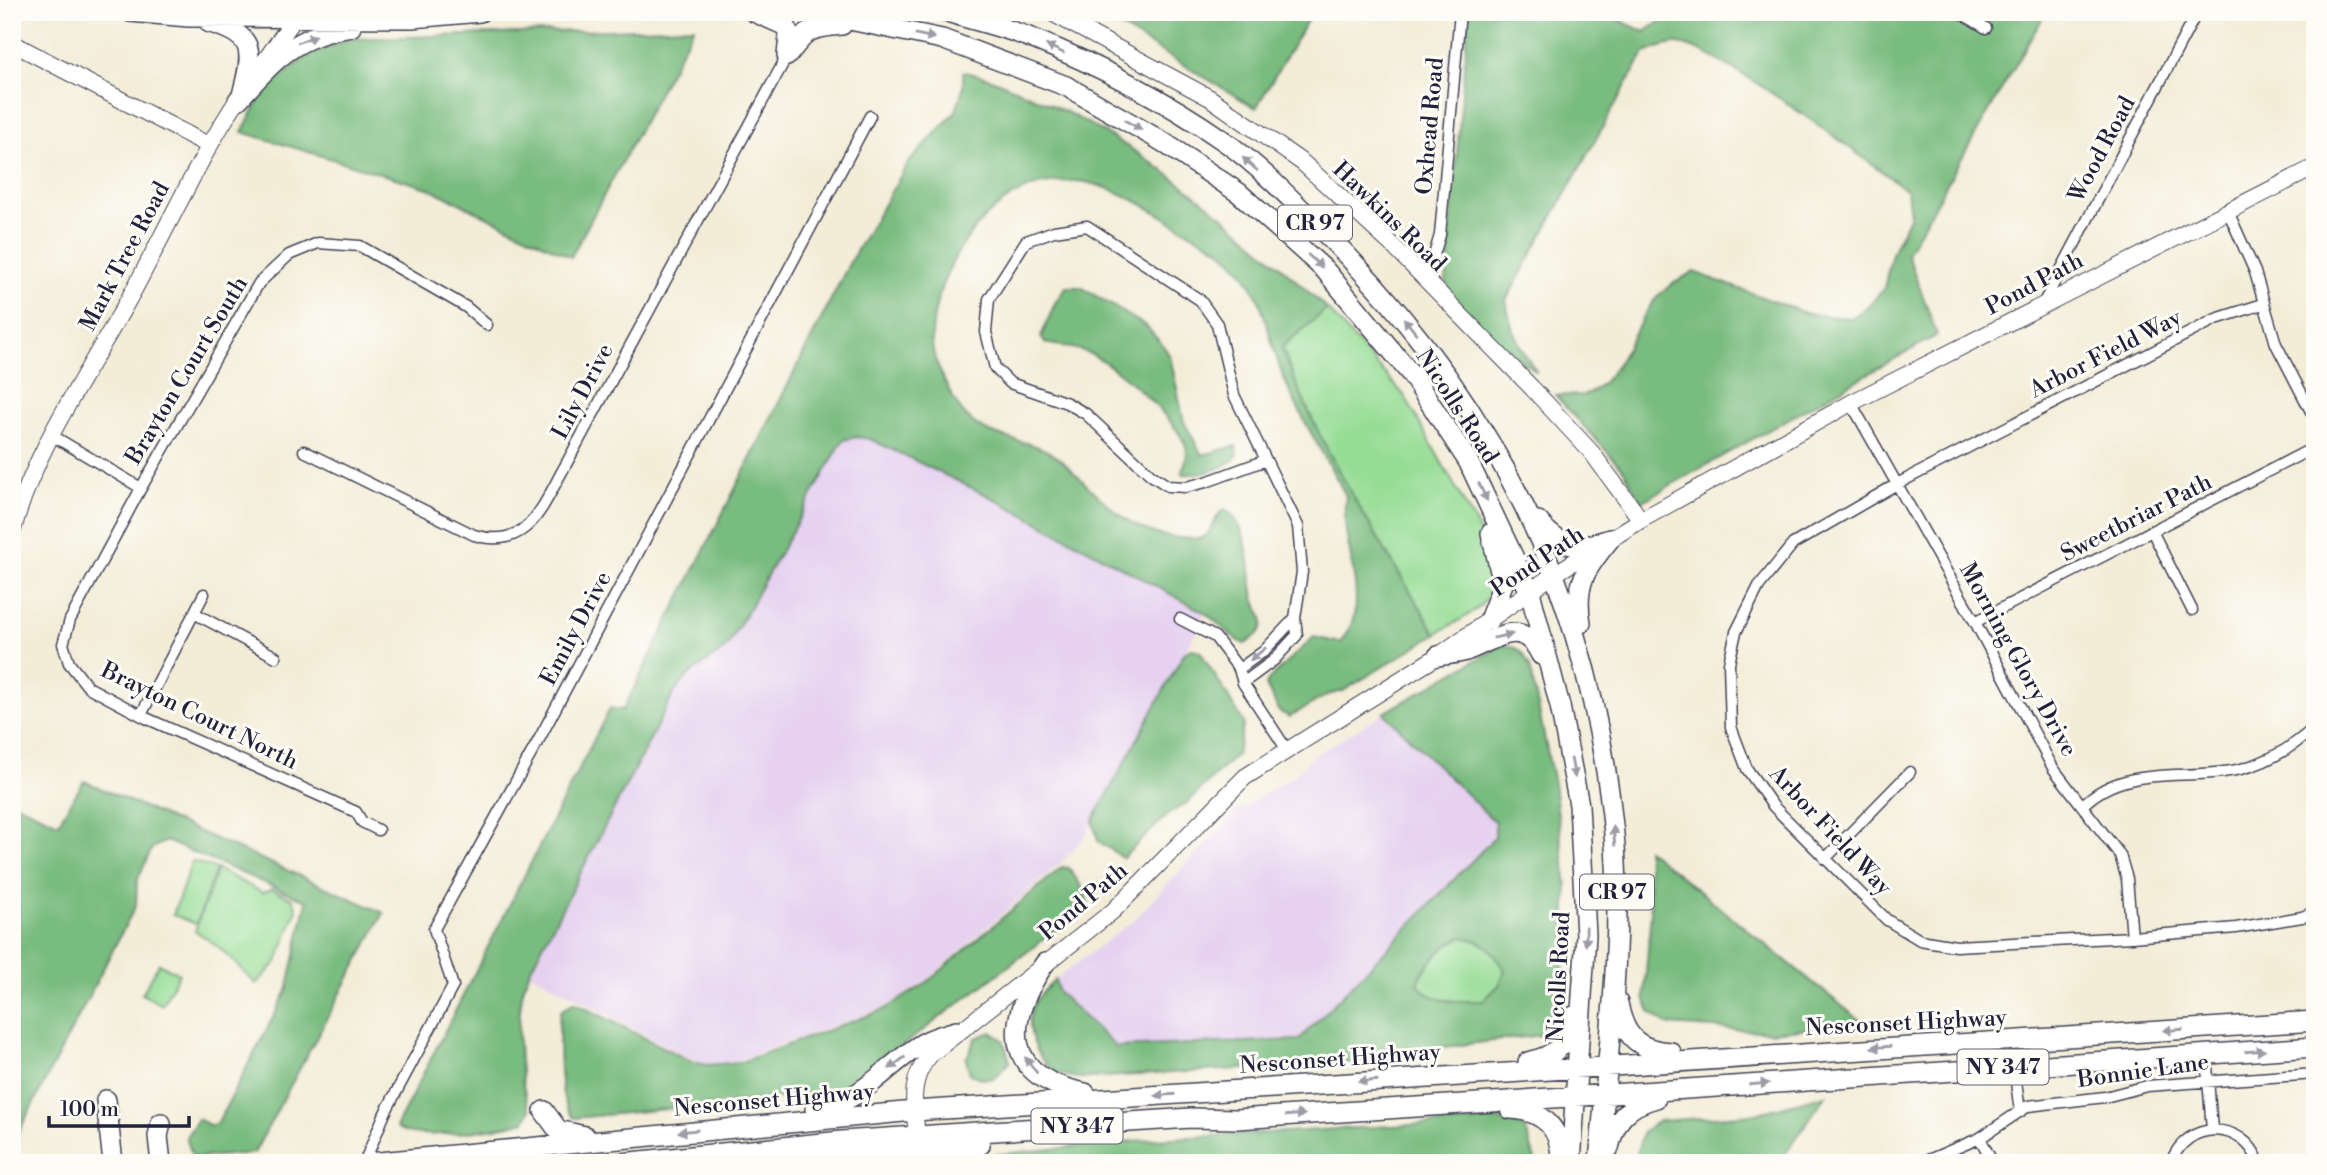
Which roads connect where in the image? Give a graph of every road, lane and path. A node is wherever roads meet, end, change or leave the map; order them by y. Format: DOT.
graph roads {
  1 [pos="130,12"];
  2 [pos="480,12"];
  3 [pos="754,12"];
  4 [pos="811,12"];
  5 [pos="947,12"];
  6 [pos="1050,12"];
  7 [pos="1460,12"];
  8 [pos="1959,12"];
  9 [pos="2197,12"];
  10 [pos="297,15"];
  11 [pos="189,17"];
  12 [pos="412,18"];
  13 [pos="866,24"];
  14 [pos="1986,28"];
  15 [pos="12,43"];
  16 [pos="787,56"];
  17 [pos="240,97"];
  18 [pos="870,116"];
  19 [pos="208,145"];
  20 [pos="2315,167"];
  21 [pos="2227,209"];
  22 [pos="1426,282"];
  23 [pos="2043,304"];
  24 [pos="2263,304"];
  25 [pos="487,325"];
  26 [pos="1851,403"];
  27 [pos="2315,419"];
  28 [pos="53,436"];
  29 [pos="2315,447"];
  30 [pos="304,450"];
  31 [pos="1266,460"];
  32 [pos="1897,484"];
  33 [pos="141,488"];
  34 [pos="1521,500"];
  35 [pos="1641,520"];
  36 [pos="1498,524"];
  37 [pos="12,533"];
  38 [pos="2153,533"];
  39 [pos="1610,539"];
  40 [pos="1556,573"];
  41 [pos="1530,592"];
  42 [pos="204,594"];
  43 [pos="2192,610"];
  44 [pos="194,613"];
  45 [pos="1295,618"];
  46 [pos="1180,619"];
  47 [pos="1489,620"];
  48 [pos="1975,622"];
  49 [pos="1278,634"];
  50 [pos="1290,643"];
  51 [pos="1438,656"];
  52 [pos="276,657"];
  53 [pos="1239,669"];
  54 [pos="1585,674"];
  55 [pos="1243,683"];
  56 [pos="1555,683"];
  57 [pos="141,715"];
  58 [pos="2315,727"];
  59 [pos="1287,750"];
  60 [pos="1910,772"];
  61 [pos="2082,806"];
  62 [pos="378,830"];
  63 [pos="1825,859"];
  64 [pos="2315,912"];
  65 [pos="2132,937"];
  66 [pos="1045,963"];
  67 [pos="1586,968"];
  68 [pos="1613,978"];
  69 [pos="2315,1021"];
  70 [pos="956,1031"];
  71 [pos="2315,1047"];
  72 [pos="2206,1054"];
  73 [pos="1735,1057"];
  74 [pos="1607,1065"];
  75 [pos="1578,1066"];
  76 [pos="2014,1066"];
  77 [pos="1488,1072"];
  78 [pos="2315,1074"];
  79 [pos="2208,1082"];
  80 [pos="1691,1088"];
  81 [pos="1604,1095"];
  82 [pos="1576,1096"];
  83 [pos="1114,1099"];
  84 [pos="106,1100"];
  85 [pos="1421,1106"];
  86 [pos="914,1111"];
  87 [pos="2020,1112"];
  88 [pos="1237,1119"];
  89 [pos="161,1123"];
  90 [pos="756,1124"];
  91 [pos="2212,1130"];
  92 [pos="918,1136"];
  93 [pos="1980,1138"];
  94 [pos="601,1140"];
  95 [pos="504,1149"];
  96 [pos="657,1159"];
  97 [pos="113,1163"];
  98 [pos="161,1163"];
  99 [pos="364,1163"];
  100 [pos="369,1163"];
  101 [pos="621,1163"];
  102 [pos="700,1163"];
  103 [pos="810,1163"];
  104 [pos="1561,1163"];
  105 [pos="1571,1163"];
  106 [pos="1599,1163"];
  107 [pos="1605,1163"];
  108 [pos="1921,1163"];
  109 [pos="1993,1163"];
  110 [pos="2171,1163"];
  111 [pos="2259,1163"];
  1 -- 11 [label="highway"];
  2 -- 12 [label="highway"];
  3 -- 16 [label="highway"];
  4 -- 13 [label="highway, Nicolls Road / CR 97"];
  34 -- 5 [label="highway, Nicolls Road / CR 97, one-way"];
  6 -- 22 [label="street, Hawkins Road"];
  7 -- 22 [label="street, Oxhead Road"];
  8 -- 14 [label="street"];
  9 -- 23 [label="street, Wood Road"];
  10 -- 11 [label="highway"];
  10 -- 12 [label="highway"];
  10 -- 17 [label="street, Mark Tree Road"];
  11 -- 17 [label="highway"];
  17 -- 12 [label="highway, one-way"];
  13 -- 16 [label="highway"];
  13 -- 36 [label="highway, Nicolls Road / CR 97, one-way"];
  15 -- 19 [label="street"];
  16 -- 30 [label="street, Lily Drive"];
  17 -- 19 [label="street, Mark Tree Road"];
  18 -- 99 [label="street, Emily Drive"];
  19 -- 28 [label="street, Mark Tree Road"];
  20 -- 21 [label="street, Pond Path"];
  21 -- 23 [label="street, Pond Path"];
  21 -- 24 [label="street"];
  22 -- 35 [label="street, Hawkins Road"];
  23 -- 26 [label="street, Pond Path"];
  24 -- 27 [label="street"];
  24 -- 32 [label="street, Arbor Field Way"];
  25 -- 33 [label="street, Brayton Court South"];
  26 -- 32 [label="street, Morning Glory Drive"];
  26 -- 35 [label="street, Pond Path"];
  28 -- 33 [label="street"];
  28 -- 37 [label="street, Mark Tree Road"];
  29 -- 38 [label="street, Sweetbriar Path"];
  31 -- 31 [label="street"];
  31 -- 45 [label="street"];
  32 -- 48 [label="street, Morning Glory Drive"];
  32 -- 63 [label="street, Arbor Field Way"];
  33 -- 57 [label="street, Brayton Court North"];
  34 -- 39 [label="highway"];
  34 -- 40 [label="highway, Nicolls Road / CR 97"];
  35 -- 39 [label="street, Pond Path"];
  36 -- 41 [label="highway, Nicolls Road / CR 97"];
  36 -- 47 [label="highway"];
  38 -- 43 [label="street"];
  38 -- 48 [label="street, Sweetbriar Path"];
  39 -- 40 [label="street, Pond Path"];
  39 -- 54 [label="highway"];
  40 -- 41 [label="street, Pond Path"];
  40 -- 54 [label="highway, Nicolls Road / CR 97"];
  41 -- 47 [label="street, Pond Path"];
  41 -- 56 [label="highway, Nicolls Road / CR 97"];
  42 -- 44 [label="street"];
  44 -- 52 [label="street"];
  44 -- 57 [label="street"];
  45 -- 49 [label="street"];
  45 -- 50 [label="street"];
  46 -- 53 [label="street"];
  47 -- 51 [label="street, Pond Path"];
  48 -- 61 [label="street, Morning Glory Drive"];
  49 -- 50 [label="street"];
  49 -- 53 [label="street, one-way"];
  50 -- 55 [label="street"];
  51 -- 56 [label="highway, one-way"];
  51 -- 59 [label="street, Pond Path"];
  53 -- 55 [label="street"];
  68 -- 54 [label="highway, Nicolls Road / CR 97, one-way"];
  55 -- 59 [label="street"];
  56 -- 67 [label="highway, Nicolls Road / CR 97, one-way"];
  57 -- 62 [label="street, Brayton Court North"];
  58 -- 61 [label="street"];
  59 -- 66 [label="street, Pond Path"];
  60 -- 63 [label="street"];
  61 -- 65 [label="street, Morning Glory Drive"];
  63 -- 65 [label="street, Arbor Field Way"];
  64 -- 65 [label="street, Arbor Field Way"];
  66 -- 70 [label="street, Pond Path"];
  83 -- 66 [label="highway, one-way"];
  67 -- 75 [label="highway, Nicolls Road / CR 97"];
  67 -- 77 [label="highway"];
  68 -- 73 [label="highway"];
  68 -- 74 [label="highway, Nicolls Road / CR 97"];
  69 -- 73 [label="highway, Nesconset Highway / NY 347, one-way"];
  70 -- 86 [label="street, Pond Path"];
  70 -- 90 [label="highway, one-way"];
  72 -- 71 [label="highway, NY 347, one-way"];
  72 -- 76 [label="highway, NY 347"];
  72 -- 79 [label="street"];
  73 -- 74 [label="highway, Nesconset Highway / NY 347"];
  74 -- 75 [label="highway, Nesconset Highway / NY 347"];
  74 -- 81 [label="highway, Nicolls Road / CR 97"];
  75 -- 77 [label="highway, Nesconset Highway / NY 347"];
  75 -- 82 [label="highway, Nicolls Road / CR 97"];
  80 -- 76 [label="highway, NY 347, one-way"];
  76 -- 87 [label="street"];
  77 -- 83 [label="highway, Nesconset Highway / NY 347, one-way"];
  78 -- 79 [label="street, Bonnie Lane"];
  79 -- 87 [label="street, Bonnie Lane"];
  79 -- 91 [label="street"];
  80 -- 81 [label="highway, NY 347"];
  80 -- 107 [label="highway"];
  81 -- 82 [label="highway, NY 347"];
  81 -- 106 [label="highway, Nicolls Road / CR 97"];
  82 -- 85 [label="highway, NY 347"];
  82 -- 105 [label="highway, Nicolls Road / CR 97"];
  83 -- 86 [label="highway, Nesconset Highway / NY 347"];
  84 -- 97 [label="highway"];
  88 -- 85 [label="highway, NY 347, one-way"];
  85 -- 104 [label="highway"];
  86 -- 90 [label="highway, Nesconset Highway / NY 347"];
  86 -- 92 [label="street, Pond Path"];
  87 -- 93 [label="street, Bonnie Lane"];
  88 -- 92 [label="highway, NY 347"];
  88 -- 103 [label="highway"];
  89 -- 98 [label="highway"];
  90 -- 94 [label="highway, Nesconset Highway / NY 347, one-way"];
  91 -- 110 [label="street"];
  91 -- 111 [label="street"];
  92 -- 96 [label="highway, NY 347"];
  93 -- 108 [label="street, Bonnie Lane"];
  93 -- 109 [label="street"];
  94 -- 95 [label="highway, Nesconset Highway / NY 347"];
  94 -- 95 [label="highway"];
  95 -- 100 [label="highway, Nesconset Highway / NY 347"];
  96 -- 101 [label="highway, NY 347"];
  96 -- 102 [label="highway"];
}
